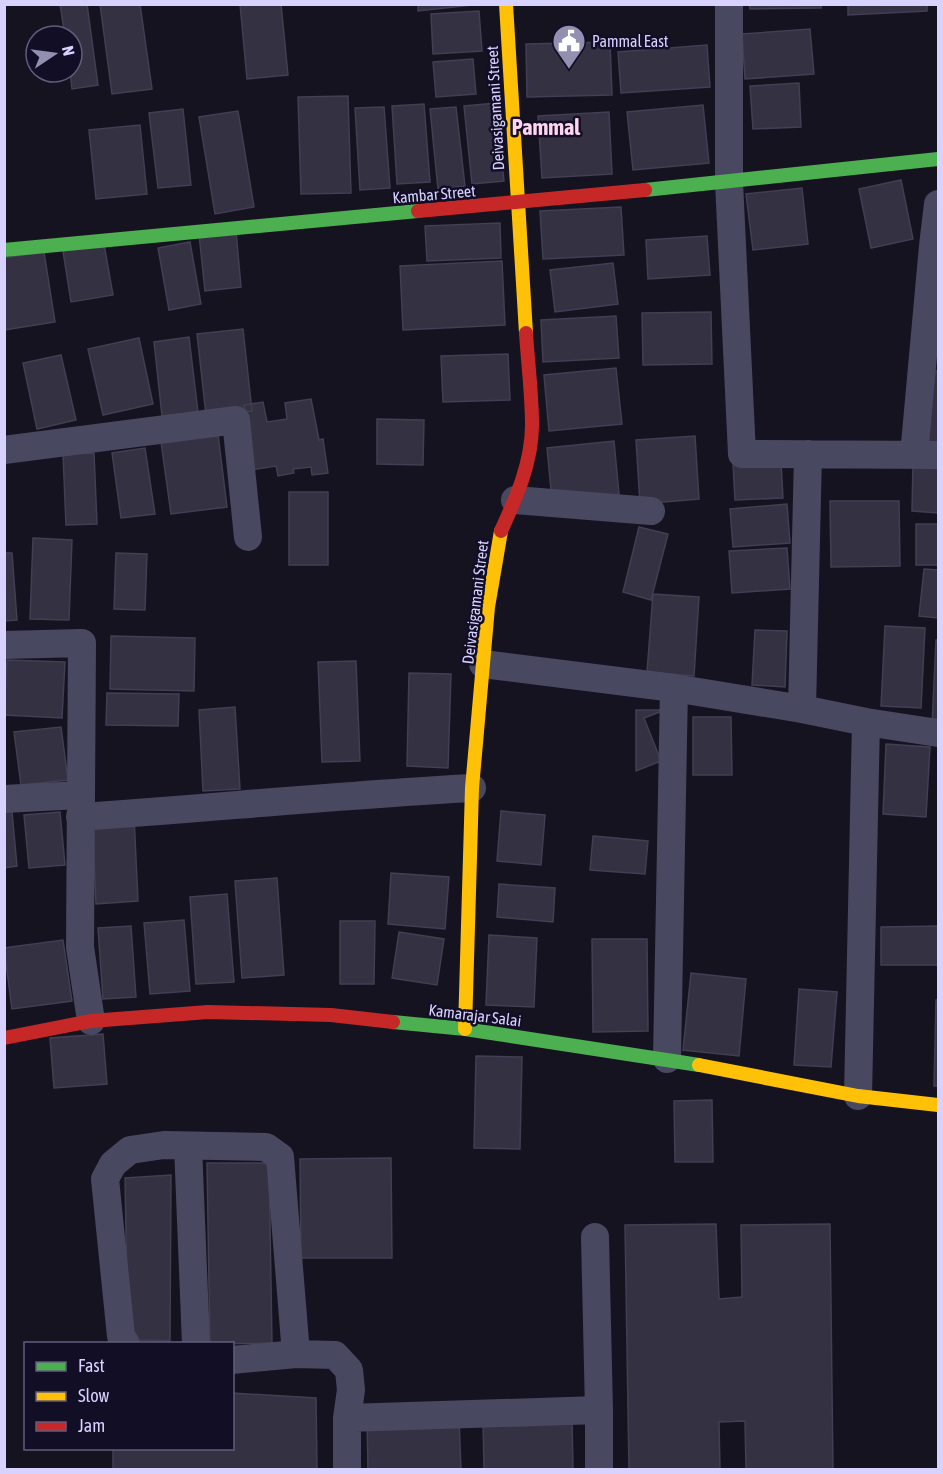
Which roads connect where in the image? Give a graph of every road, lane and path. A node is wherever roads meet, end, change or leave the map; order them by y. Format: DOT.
graph roads {
  1 [pos="506,4"];
  2 [pos="729,4"];
  3 [pos="939,159"];
  4 [pos="729,182"];
  5 [pos="517,202"];
  6 [pos="939,204"];
  7 [pos="4,250"];
  8 [pos="4,450"];
  9 [pos="808,454"];
  10 [pos="926,455"];
  11 [pos="515,500"];
  12 [pos="651,511"];
  13 [pos="248,537"];
  14 [pos="4,645"];
  15 [pos="483,664"];
  16 [pos="674,688"];
  17 [pos="802,709"];
  18 [pos="866,722"];
  19 [pos="939,734"];
  20 [pos="472,788"];
  21 [pos="4,799"];
  22 [pos="80,806"];
  23 [pos="91,1021"];
  24 [pos="465,1029"];
  25 [pos="4,1038"];
  26 [pos="667,1059"];
  27 [pos="858,1096"];
  28 [pos="939,1105"];
  29 [pos="188,1146"];
  30 [pos="595,1237"];
  31 [pos="125,1342"];
  32 [pos="196,1342"];
  33 [pos="296,1354"];
  34 [pos="234,1360"];
  35 [pos="599,1410"];
  36 [pos="347,1418"];
  37 [pos="347,1470"];
  38 [pos="599,1470"];
  1 -- 5 [label="street, Deivasigamani Street"];
  2 -- 4 [label="street"];
  3 -- 4 [label="street, Kambar Street"];
  4 -- 5 [label="street, Kambar Street"];
  4 -- 9 [label="street"];
  5 -- 7 [label="street, Kambar Street"];
  5 -- 11 [label="street, Deivasigamani Street"];
  6 -- 10 [label="street"];
  8 -- 13 [label="street"];
  9 -- 10 [label="street"];
  9 -- 17 [label="street"];
  11 -- 12 [label="street"];
  11 -- 15 [label="street, Deivasigamani Street"];
  14 -- 22 [label="street"];
  15 -- 16 [label="street"];
  15 -- 20 [label="street, Deivasigamani Street"];
  16 -- 17 [label="street"];
  16 -- 26 [label="street"];
  17 -- 18 [label="street"];
  18 -- 19 [label="street"];
  18 -- 27 [label="street"];
  20 -- 22 [label="street"];
  20 -- 24 [label="street, Deivasigamani Street"];
  21 -- 22 [label="street"];
  22 -- 23 [label="street"];
  23 -- 24 [label="street, Kamarajar Salai"];
  23 -- 25 [label="street, Kamarajar Salai"];
  24 -- 26 [label="street, Kamarajar Salai"];
  26 -- 27 [label="street, Kamarajar Salai"];
  27 -- 28 [label="street, Kamarajar Salai"];
  29 -- 31 [label="street"];
  29 -- 32 [label="street"];
  29 -- 33 [label="street"];
  30 -- 35 [label="street"];
  33 -- 34 [label="street"];
  33 -- 36 [label="street"];
  35 -- 36 [label="street"];
  35 -- 38 [label="street"];
  36 -- 37 [label="street"];
}
